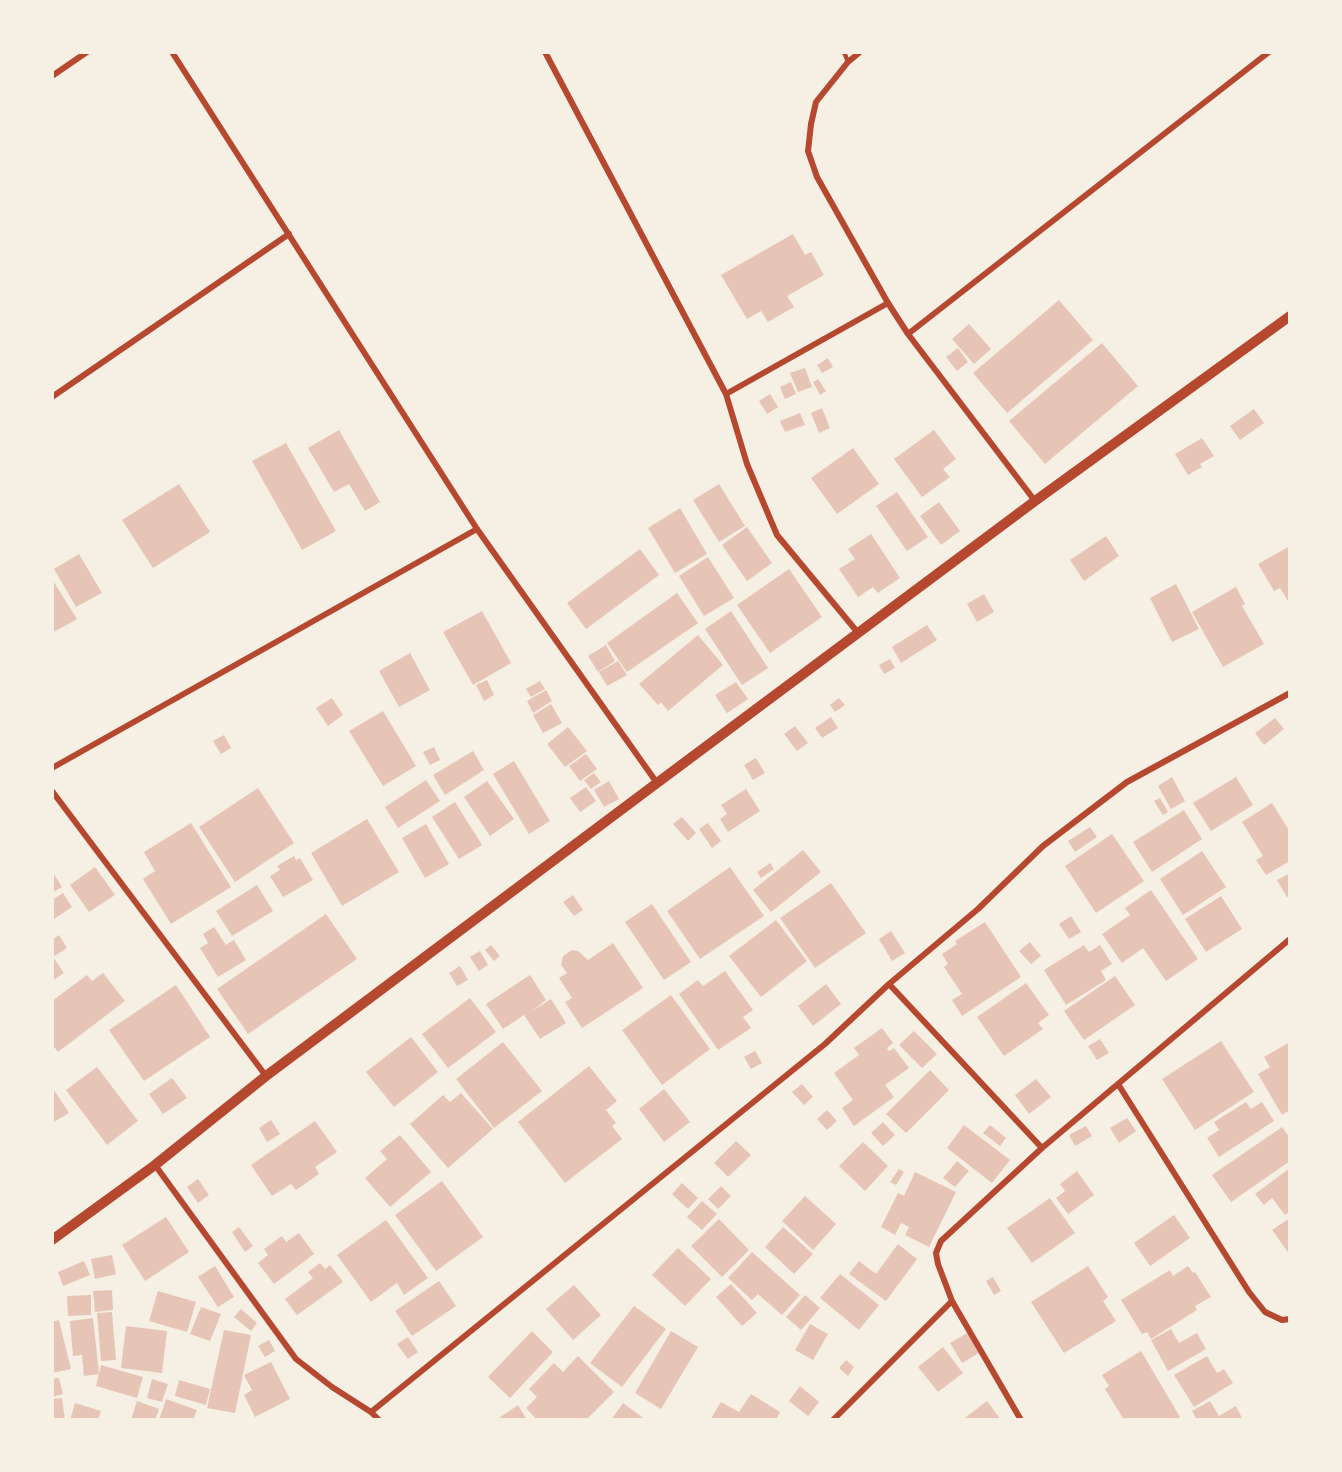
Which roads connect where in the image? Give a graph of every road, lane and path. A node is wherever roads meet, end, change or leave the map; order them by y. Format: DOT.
graph roads {
  1 [pos="87,52"];
  2 [pos="172,52"];
  3 [pos="545,52"];
  4 [pos="844,52"];
  5 [pos="860,52"];
  6 [pos="1269,52"];
  7 [pos="848,62"];
  8 [pos="52,76"];
  9 [pos="289,234"];
  10 [pos="888,303"];
  11 [pos="1290,316"];
  12 [pos="908,334"];
  13 [pos="726,394"];
  14 [pos="52,397"];
  15 [pos="1035,501"];
  16 [pos="477,529"];
  17 [pos="859,634"];
  18 [pos="1290,693"];
  19 [pos="52,768"];
  20 [pos="657,783"];
  21 [pos="52,790"];
  22 [pos="1290,939"];
  23 [pos="889,984"];
  24 [pos="266,1076"];
  25 [pos="1118,1084"];
  26 [pos="1042,1148"];
  27 [pos="155,1165"];
  28 [pos="54,1235"];
  29 [pos="952,1301"];
  30 [pos="1290,1319"];
  31 [pos="371,1412"];
  32 [pos="379,1419"];
  33 [pos="833,1419"];
  34 [pos="1021,1419"];
  1 -- 8 [label="street"];
  2 -- 9 [label="street"];
  3 -- 13 [label="street"];
  4 -- 7 [label="lane"];
  5 -- 7 [label="street"];
  6 -- 12 [label="street"];
  7 -- 10 [label="street"];
  9 -- 14 [label="street"];
  9 -- 16 [label="street"];
  10 -- 12 [label="street"];
  10 -- 13 [label="street"];
  11 -- 15 [label="street"];
  12 -- 15 [label="street"];
  13 -- 17 [label="street"];
  15 -- 17 [label="street"];
  16 -- 19 [label="street"];
  16 -- 20 [label="street"];
  17 -- 20 [label="street"];
  18 -- 23 [label="street"];
  20 -- 24 [label="street"];
  21 -- 24 [label="street"];
  22 -- 25 [label="street"];
  23 -- 26 [label="street"];
  23 -- 31 [label="street"];
  24 -- 27 [label="street"];
  25 -- 26 [label="street"];
  25 -- 30 [label="street"];
  26 -- 29 [label="street"];
  27 -- 28 [label="street"];
  27 -- 31 [label="street"];
  29 -- 33 [label="street"];
  29 -- 34 [label="street"];
  31 -- 32 [label="street"];
}
